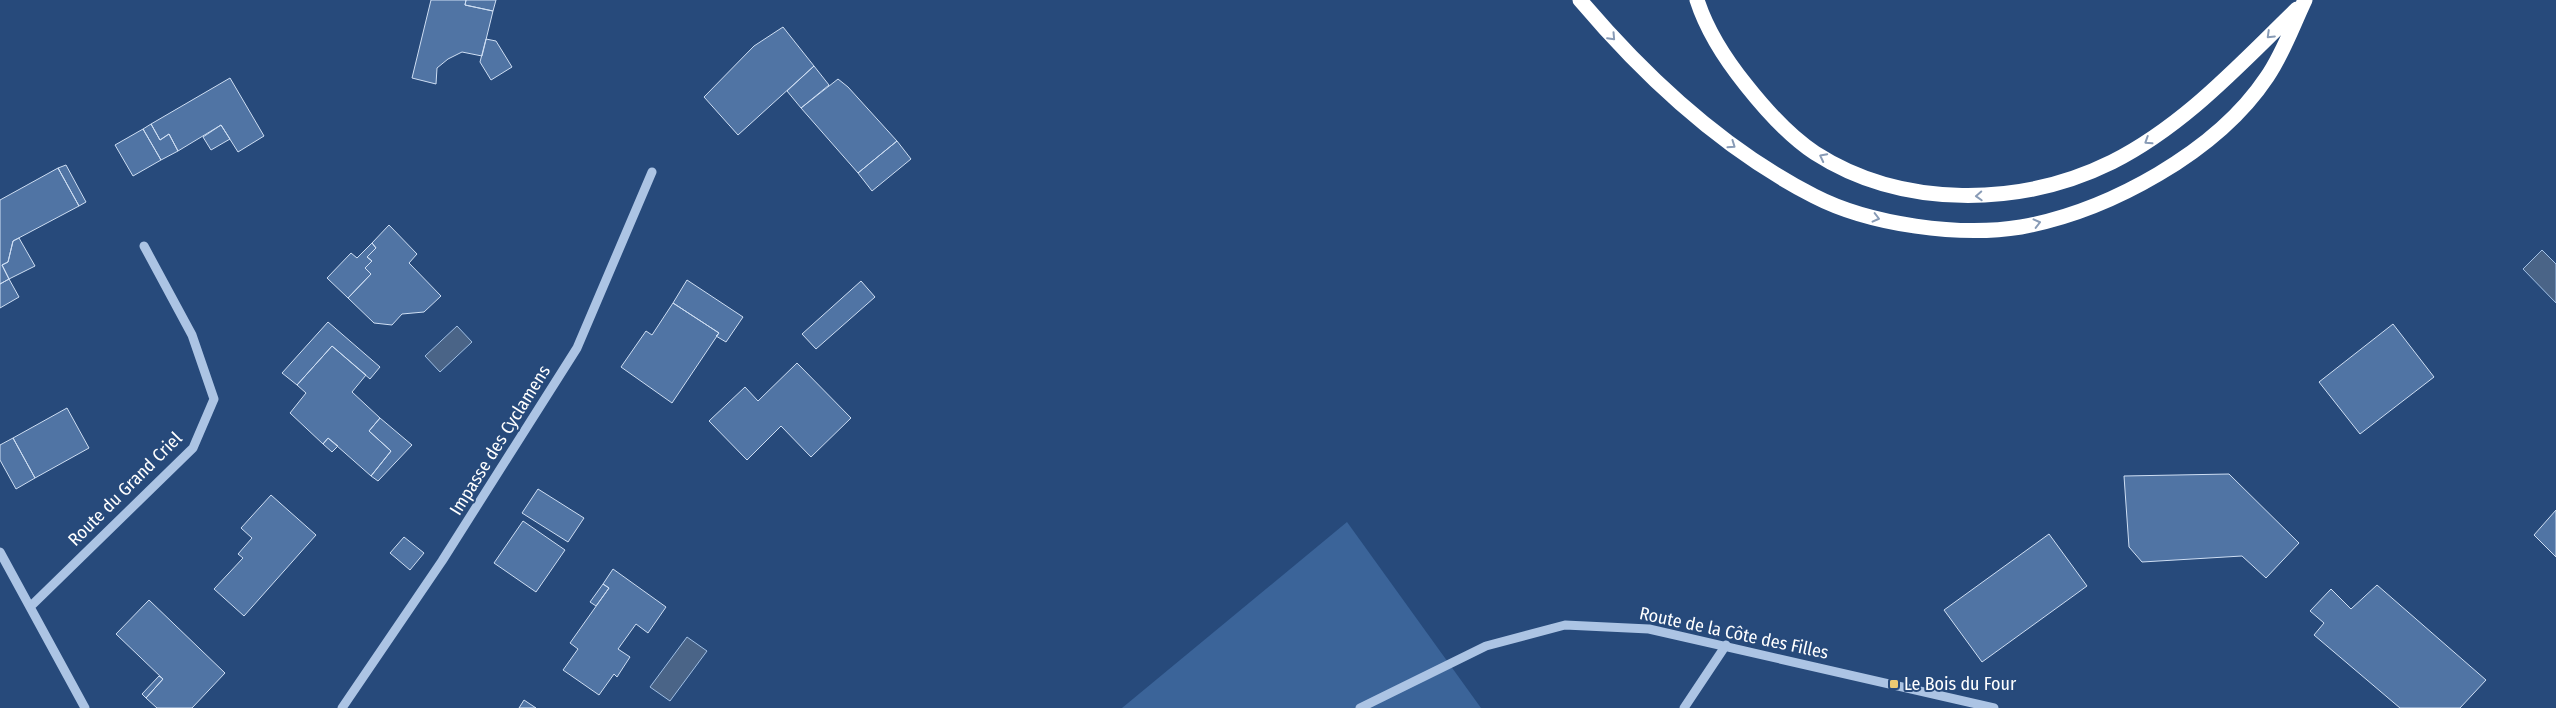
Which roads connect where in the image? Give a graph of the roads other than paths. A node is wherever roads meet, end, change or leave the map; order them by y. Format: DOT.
graph roads {
  1 [pos="1580,0"];
  2 [pos="1697,0"];
  3 [pos="2305,0"];
  4 [pos="652,172"];
  5 [pos="144,246"];
  6 [pos="0,552"];
  7 [pos="31,606"];
  8 [pos="1726,645"];
  9 [pos="85,708"];
  10 [pos="342,708"];
  11 [pos="1360,708"];
  12 [pos="1684,708"];
  13 [pos="1994,708"];
  1 -- 3 [label="highway, one-way"];
  3 -- 2 [label="highway, one-way"];
  4 -- 10 [label="street, Impasse des Cyclamens"];
  5 -- 7 [label="street, Route du Grand Criel"];
  6 -- 7 [label="street"];
  7 -- 9 [label="street"];
  8 -- 11 [label="street, Route de la Côte des Filles"];
  8 -- 12 [label="street"];
  8 -- 13 [label="street, Route de la Côte des Filles"];
}
